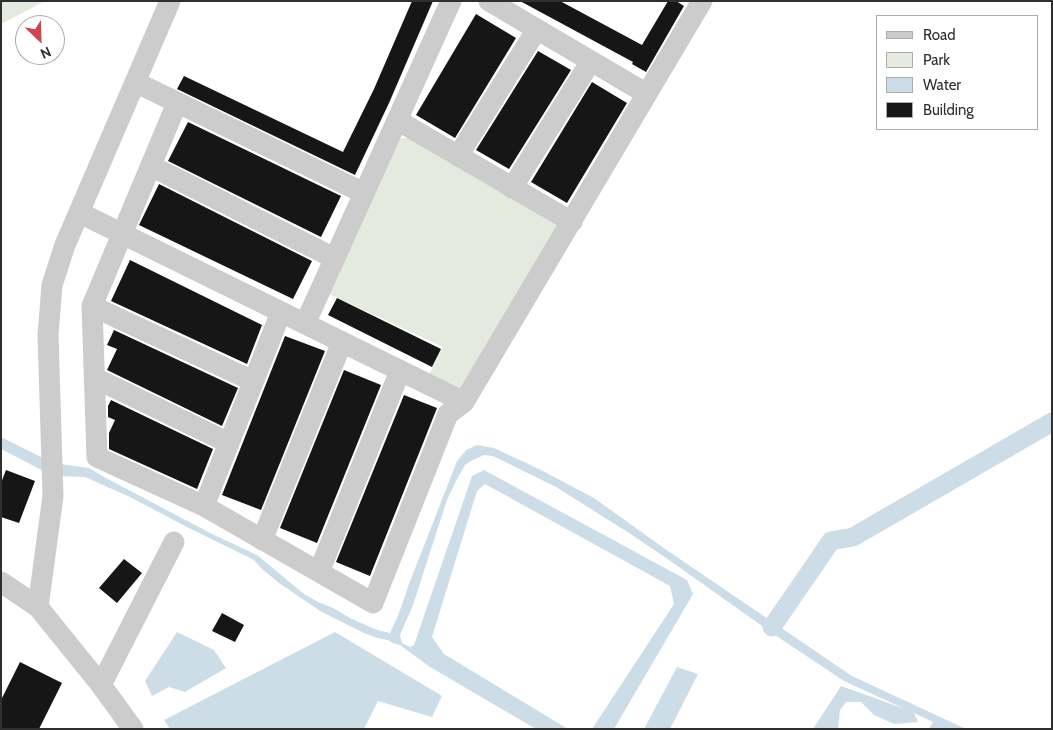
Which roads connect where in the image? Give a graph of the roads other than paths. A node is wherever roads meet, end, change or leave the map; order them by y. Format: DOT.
graph roads {
  1 [pos="170,1"];
  2 [pos="450,1"];
  3 [pos="489,1"];
  4 [pos="702,1"];
  5 [pos="536,29"];
  6 [pos="591,61"];
  7 [pos="134,82"];
  8 [pos="647,94"];
  9 [pos="177,103"];
  10 [pos="397,120"];
  11 [pos="458,156"];
  12 [pos="151,166"];
  13 [pos="512,188"];
  14 [pos="364,193"];
  15 [pos="80,213"];
  16 [pos="572,222"];
  17 [pos="122,234"];
  18 [pos="334,258"];
  19 [pos="92,306"];
  20 [pos="281,312"];
  21 [pos="305,324"];
  22 [pos="342,342"];
  23 [pos="400,371"];
  24 [pos="95,378"];
  25 [pos="253,381"];
  26 [pos="464,402"];
  27 [pos="229,443"];
  28 [pos="204,506"];
  29 [pos="262,540"];
  30 [pos="174,542"];
  31 [pos="319,572"];
  32 [pos="1,582"];
  33 [pos="38,606"];
  34 [pos="101,685"];
  35 [pos="133,729"];
  1 -- 7 [label="street"];
  2 -- 10 [label="street"];
  3 -- 5 [label="street"];
  4 -- 8 [label="street"];
  5 -- 6 [label="street"];
  5 -- 11 [label="street"];
  6 -- 8 [label="street"];
  6 -- 13 [label="street"];
  7 -- 9 [label="street"];
  7 -- 15 [label="street"];
  8 -- 16 [label="street"];
  9 -- 12 [label="street"];
  9 -- 14 [label="street"];
  10 -- 11 [label="street"];
  10 -- 14 [label="street"];
  11 -- 13 [label="street"];
  12 -- 17 [label="street"];
  12 -- 18 [label="street"];
  13 -- 16 [label="street"];
  14 -- 18 [label="street"];
  15 -- 17 [label="street"];
  15 -- 33 [label="street"];
  16 -- 26 [label="street"];
  17 -- 19 [label="street"];
  17 -- 20 [label="street"];
  18 -- 21 [label="street"];
  19 -- 24 [label="street"];
  19 -- 25 [label="street"];
  20 -- 21 [label="street"];
  20 -- 25 [label="street"];
  21 -- 22 [label="street"];
  22 -- 23 [label="street"];
  22 -- 29 [label="street"];
  23 -- 26 [label="street"];
  23 -- 31 [label="street"];
  24 -- 27 [label="street"];
  24 -- 28 [label="street"];
  25 -- 27 [label="street"];
  26 -- 31 [label="street"];
  27 -- 28 [label="street"];
  28 -- 29 [label="street"];
  29 -- 31 [label="street"];
  30 -- 34 [label="street"];
  32 -- 33 [label="street"];
  33 -- 34 [label="street"];
  34 -- 35 [label="street"];
}
